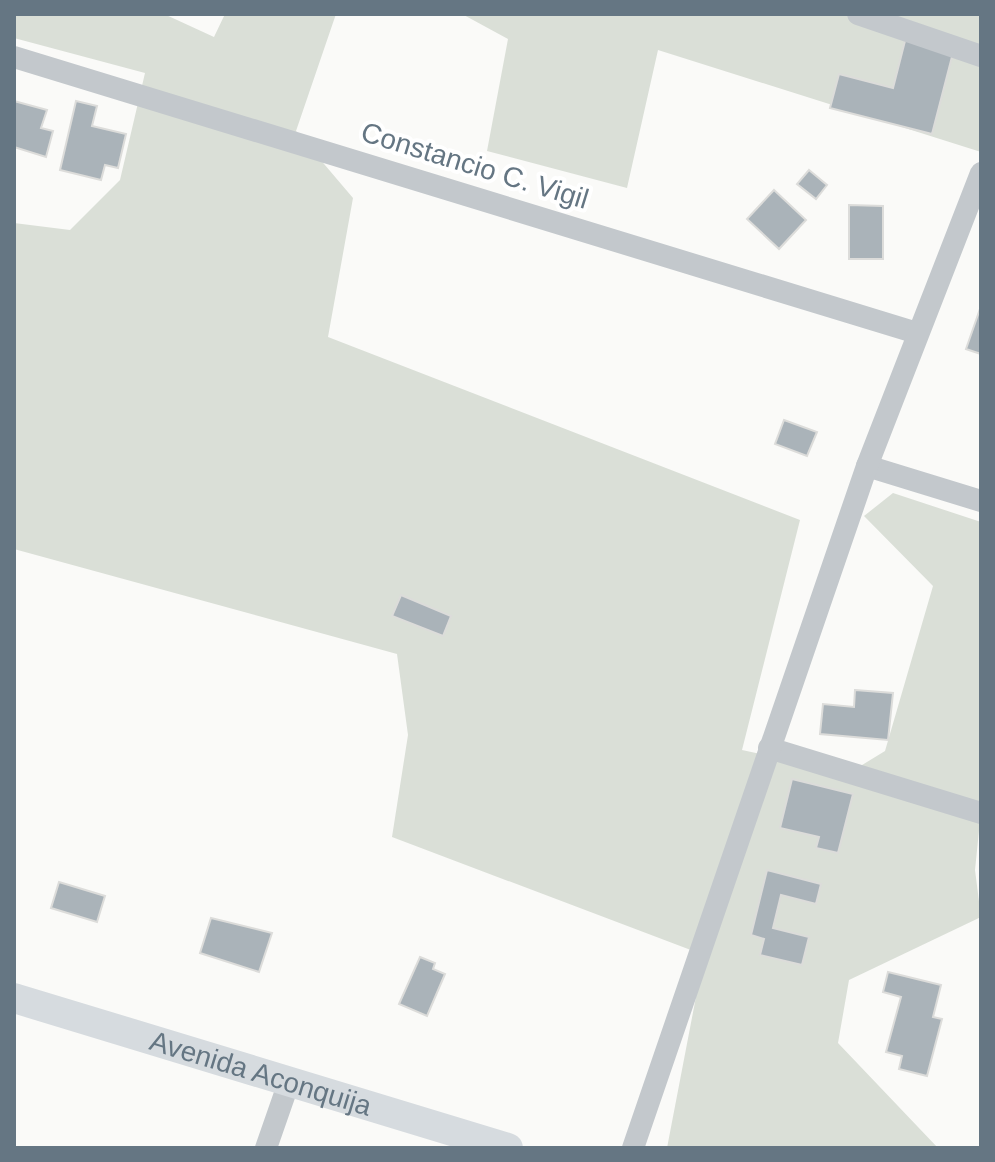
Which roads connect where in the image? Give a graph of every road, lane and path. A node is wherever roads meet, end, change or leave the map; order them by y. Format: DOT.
graph roads {
  1 [pos="858,14"];
  2 [pos="981,56"];
  3 [pos="14,57"];
  4 [pos="981,173"];
  5 [pos="917,333"];
  6 [pos="867,466"];
  7 [pos="981,501"];
  8 [pos="769,748"];
  9 [pos="981,813"];
  10 [pos="14,998"];
  11 [pos="289,1082"];
  12 [pos="266,1148"];
  13 [pos="508,1148"];
  14 [pos="633,1148"];
  1 -- 2 [label="street"];
  3 -- 5 [label="street, Constancio C. Vigil"];
  4 -- 5 [label="street"];
  5 -- 6 [label="street"];
  6 -- 7 [label="street"];
  6 -- 8 [label="street"];
  8 -- 9 [label="street"];
  8 -- 14 [label="street"];
  10 -- 11 [label="main road, Avenida Aconquija"];
  11 -- 12 [label="street"];
  11 -- 13 [label="main road, Avenida Aconquija"];
}
